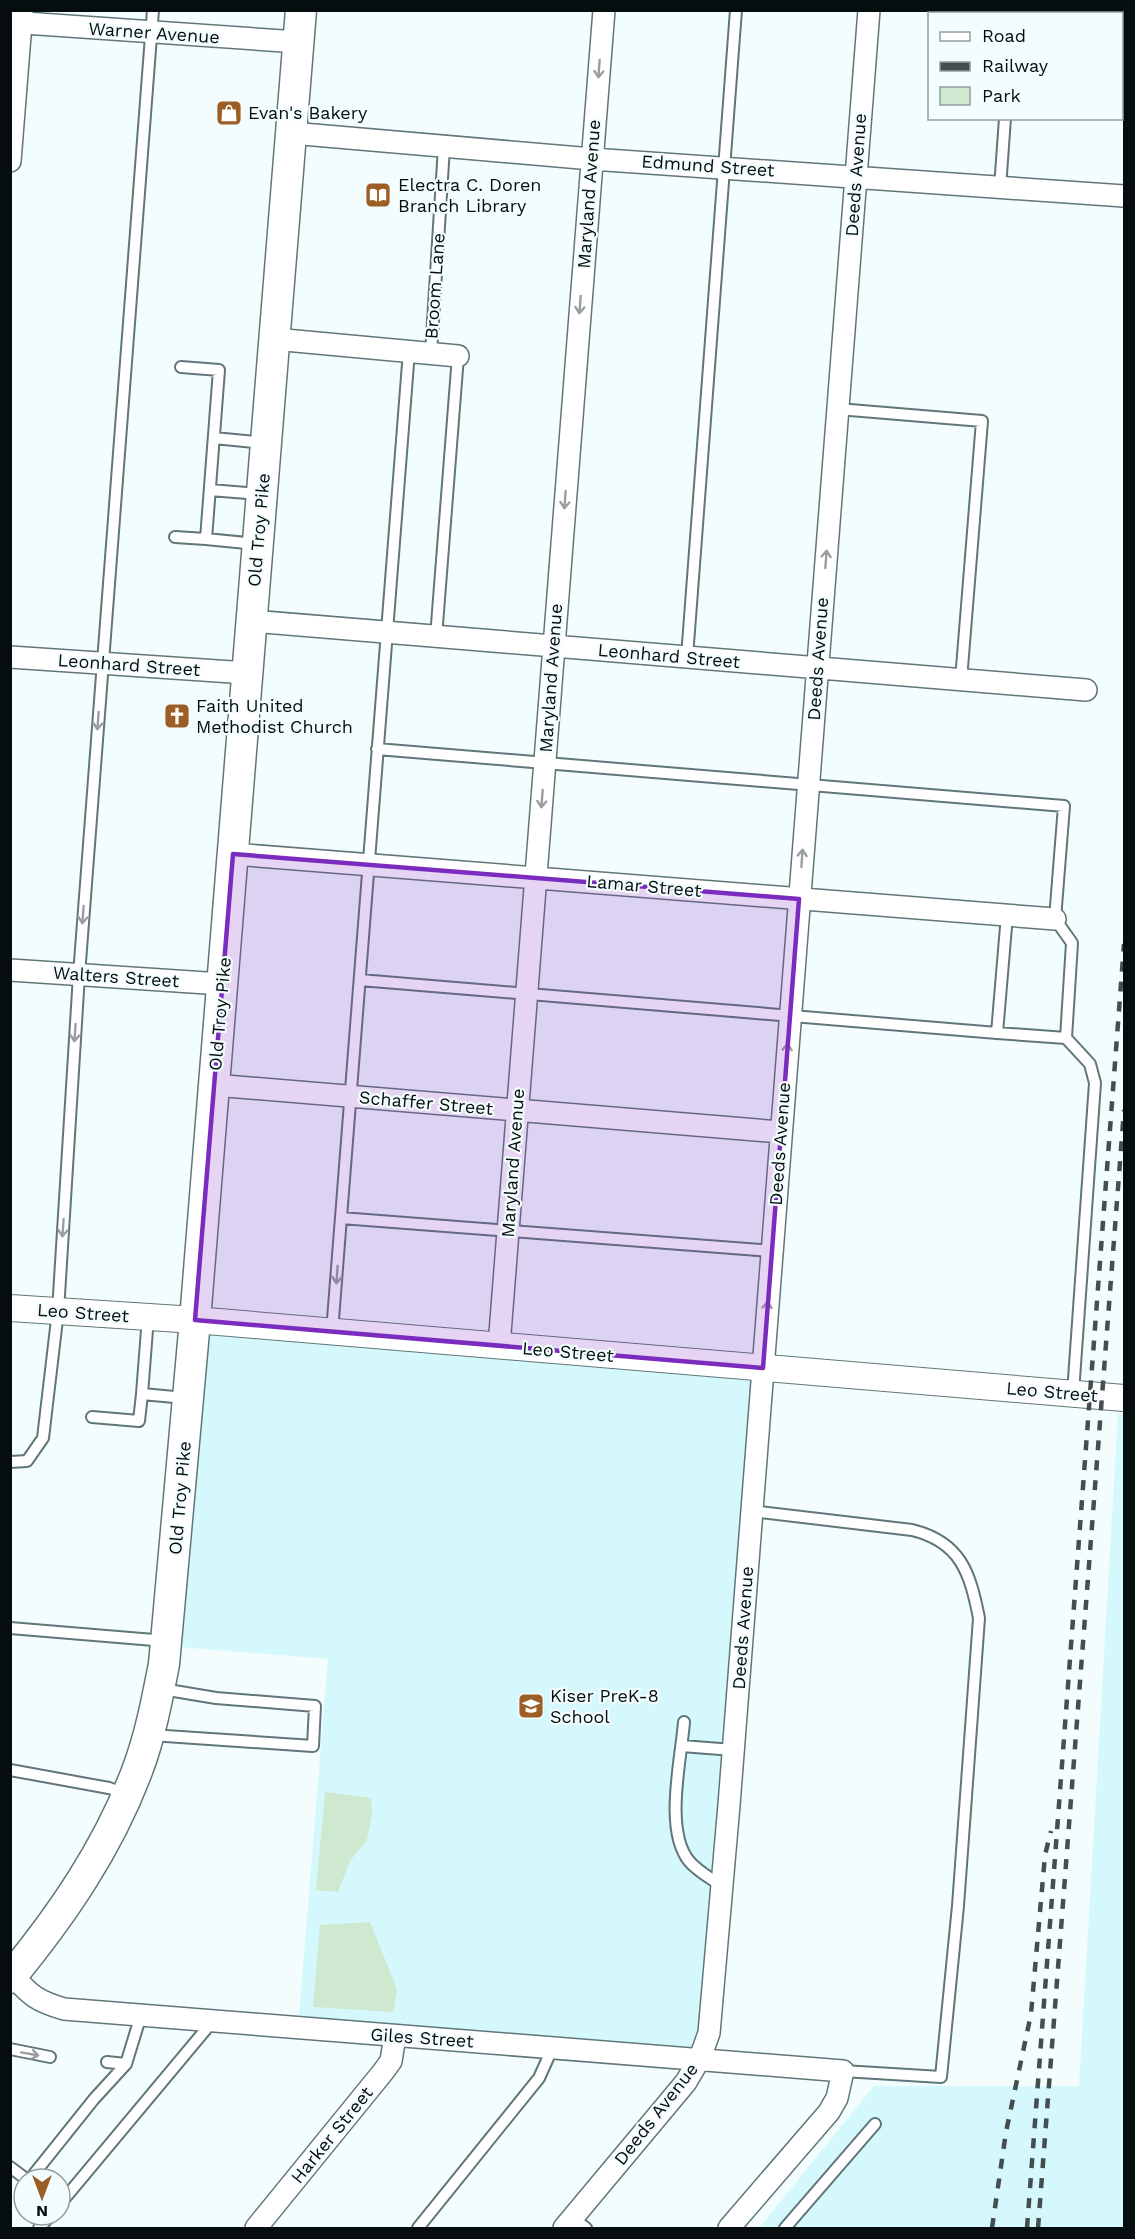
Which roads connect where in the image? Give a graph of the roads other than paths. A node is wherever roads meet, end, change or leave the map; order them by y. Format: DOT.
graph roads {
  1 [pos="153,10"];
  2 [pos="301,10"];
  3 [pos="603,10"];
  4 [pos="736,10"];
  5 [pos="869,10"];
  6 [pos="18,19"];
  7 [pos="151,32"];
  8 [pos="298,42"];
  9 [pos="1005,120"];
  10 [pos="291,133"];
  11 [pos="444,147"];
  12 [pos="592,159"];
  13 [pos="10,161"];
  14 [pos="725,167"];
  15 [pos="856,178"];
  16 [pos="1000,188"];
  17 [pos="1125,196"];
  18 [pos="274,339"];
  19 [pos="409,351"];
  20 [pos="431,353"];
  21 [pos="458,356"];
  22 [pos="181,367"];
  23 [pos="838,409"];
  24 [pos="214,438"];
  25 [pos="266,443"];
  26 [pos="210,490"];
  27 [pos="262,495"];
  28 [pos="175,537"];
  29 [pos="206,539"];
  30 [pos="258,544"];
  31 [pos="252,621"];
  32 [pos="387,633"];
  33 [pos="436,637"];
  34 [pos="554,647"];
  35 [pos="10,657"];
  36 [pos="687,657"];
  37 [pos="102,663"];
  38 [pos="817,668"];
  39 [pos="247,673"];
  40 [pos="961,680"];
  41 [pos="1086,690"];
  42 [pos="377,749"];
  43 [pos="544,763"];
  44 [pos="808,784"];
  45 [pos="233,854"];
  46 [pos="369,864"];
  47 [pos="536,878"];
  48 [pos="799,899"];
  49 [pos="1007,915"];
  50 [pos="1055,919"];
  51 [pos="10,970"];
  52 [pos="79,975"];
  53 [pos="360,980"];
  54 [pos="222,984"];
  55 [pos="526,994"];
  56 [pos="790,1015"];
  57 [pos="997,1032"];
  58 [pos="1066,1038"];
  59 [pos="214,1085"];
  60 [pos="350,1097"];
  61 [pos="517,1110"];
  62 [pos="781,1132"];
  63 [pos="341,1218"];
  64 [pos="508,1231"];
  65 [pos="772,1251"];
  66 [pos="10,1308"];
  67 [pos="58,1311"];
  68 [pos="148,1317"];
  69 [pos="195,1320"];
  70 [pos="332,1332"];
  71 [pos="499,1346"];
  72 [pos="763,1368"];
  73 [pos="142,1394"];
  74 [pos="1073,1394"];
  75 [pos="188,1398"];
  76 [pos="1125,1398"];
  77 [pos="92,1417"];
  78 [pos="10,1462"];
  79 [pos="752,1511"];
  80 [pos="10,1628"];
  81 [pos="166,1641"];
  82 [pos="159,1689"];
  83 [pos="684,1722"];
  84 [pos="148,1734"];
  85 [pos="682,1746"];
  86 [pos="733,1750"];
  87 [pos="10,1770"];
  88 [pos="127,1794"];
  89 [pos="722,1887"];
  90 [pos="12,1977"];
  91 [pos="141,2015"];
  92 [pos="212,2022"];
  93 [pos="395,2036"];
  94 [pos="553,2047"];
  95 [pos="10,2049"];
  96 [pos="50,2057"];
  97 [pos="700,2058"];
  98 [pos="106,2062"];
  99 [pos="126,2064"];
  100 [pos="843,2070"];
  101 [pos="875,2124"];
  102 [pos="38,2167"];
  103 [pos="72,2190"];
  104 [pos="574,2225"];
  105 [pos="256,2229"];
  106 [pos="418,2229"];
  107 [pos="729,2229"];
  108 [pos="785,2229"];
  1 -- 7 [label="lane"];
  2 -- 8 [label="main road, Old Troy Pike"];
  3 -- 12 [label="street, Maryland Avenue, one-way"];
  4 -- 14 [label="lane"];
  5 -- 15 [label="street, Deeds Avenue"];
  6 -- 7 [label="street, Warner Avenue"];
  6 -- 13 [label="street"];
  7 -- 8 [label="street, Warner Avenue"];
  7 -- 37 [label="lane"];
  8 -- 10 [label="main road, Old Troy Pike"];
  9 -- 16 [label="lane"];
  10 -- 11 [label="street, Edmund Street"];
  10 -- 18 [label="main road, Old Troy Pike"];
  11 -- 12 [label="street, Edmund Street"];
  11 -- 20 [label="lane, Broom Lane"];
  12 -- 14 [label="street, Edmund Street"];
  12 -- 34 [label="street, Maryland Avenue, one-way"];
  14 -- 15 [label="street, Edmund Street"];
  14 -- 36 [label="lane"];
  15 -- 16 [label="street, Edmund Street"];
  15 -- 23 [label="street, Deeds Avenue"];
  16 -- 17 [label="street, Edmund Street"];
  18 -- 19 [label="street, Broom Lane"];
  18 -- 25 [label="main road, Old Troy Pike"];
  19 -- 20 [label="street, Broom Lane"];
  19 -- 32 [label="lane"];
  20 -- 21 [label="street, Broom Lane"];
  21 -- 33 [label="lane"];
  22 -- 24 [label="lane"];
  38 -- 23 [label="street, Deeds Avenue, one-way"];
  23 -- 40 [label="lane"];
  24 -- 25 [label="lane"];
  24 -- 26 [label="lane"];
  25 -- 27 [label="main road, Old Troy Pike"];
  26 -- 27 [label="lane"];
  26 -- 29 [label="lane"];
  27 -- 30 [label="main road, Old Troy Pike"];
  28 -- 29 [label="lane"];
  29 -- 30 [label="lane"];
  30 -- 31 [label="main road, Old Troy Pike"];
  31 -- 32 [label="street, Leonhard Street"];
  31 -- 39 [label="main road, Old Troy Pike"];
  32 -- 33 [label="street, Leonhard Street"];
  32 -- 42 [label="lane"];
  33 -- 34 [label="street, Leonhard Street"];
  34 -- 36 [label="street, Leonhard Street"];
  34 -- 43 [label="street, Maryland Avenue"];
  35 -- 37 [label="street, Leonhard Street"];
  36 -- 38 [label="street, Leonhard Street"];
  37 -- 39 [label="street, Leonhard Street"];
  37 -- 52 [label="lane, one-way"];
  38 -- 40 [label="street, Leonhard Street"];
  38 -- 44 [label="street, Deeds Avenue"];
  39 -- 45 [label="main road, Old Troy Pike"];
  40 -- 41 [label="street, Leonhard Street"];
  42 -- 43 [label="lane"];
  42 -- 46 [label="lane"];
  43 -- 44 [label="lane"];
  43 -- 47 [label="street, Maryland Avenue, one-way"];
  48 -- 44 [label="street, Deeds Avenue, one-way"];
  44 -- 50 [label="lane"];
  45 -- 46 [label="street, Lamar Street"];
  45 -- 54 [label="main road, Old Troy Pike"];
  46 -- 47 [label="street, Lamar Street"];
  46 -- 53 [label="lane"];
  47 -- 48 [label="street, Lamar Street"];
  47 -- 55 [label="street, Maryland Avenue"];
  48 -- 49 [label="street, Lamar Street"];
  48 -- 56 [label="street, Deeds Avenue"];
  49 -- 50 [label="street, Lamar Street"];
  49 -- 57 [label="lane"];
  50 -- 58 [label="lane"];
  51 -- 52 [label="street, Walters Street"];
  52 -- 54 [label="street, Walters Street"];
  52 -- 67 [label="lane, one-way"];
  53 -- 55 [label="lane"];
  53 -- 60 [label="lane"];
  54 -- 59 [label="main road, Old Troy Pike"];
  55 -- 56 [label="lane"];
  55 -- 61 [label="street, Maryland Avenue"];
  56 -- 57 [label="lane"];
  62 -- 56 [label="street, Deeds Avenue, one-way"];
  57 -- 58 [label="lane"];
  58 -- 74 [label="lane"];
  59 -- 60 [label="street, Schaffer Street"];
  59 -- 69 [label="main road, Old Troy Pike"];
  60 -- 61 [label="street, Schaffer Street"];
  60 -- 63 [label="lane"];
  61 -- 62 [label="street, Schaffer Street"];
  61 -- 64 [label="street, Maryland Avenue"];
  62 -- 65 [label="street, Deeds Avenue"];
  63 -- 64 [label="lane"];
  63 -- 70 [label="lane, one-way"];
  64 -- 65 [label="lane"];
  64 -- 71 [label="street, Maryland Avenue"];
  72 -- 65 [label="street, Deeds Avenue, one-way"];
  66 -- 67 [label="street, Leo Street"];
  67 -- 68 [label="street, Leo Street"];
  67 -- 78 [label="lane"];
  68 -- 69 [label="street, Leo Street"];
  68 -- 73 [label="lane"];
  69 -- 70 [label="street, Leo Street"];
  69 -- 75 [label="main road, Old Troy Pike"];
  70 -- 71 [label="street, Leo Street"];
  71 -- 72 [label="street, Leo Street"];
  72 -- 74 [label="street, Leo Street"];
  72 -- 79 [label="street, Deeds Avenue"];
  73 -- 75 [label="lane"];
  73 -- 77 [label="lane"];
  74 -- 76 [label="street, Leo Street"];
  75 -- 81 [label="main road, Old Troy Pike"];
  79 -- 86 [label="street, Deeds Avenue"];
  79 -- 100 [label="lane"];
  80 -- 81 [label="lane"];
  81 -- 82 [label="main road, Old Troy Pike"];
  82 -- 84 [label="main road, Old Troy Pike"];
  82 -- 84 [label="lane"];
  83 -- 85 [label="lane"];
  84 -- 88 [label="main road, Old Troy Pike"];
  85 -- 86 [label="lane"];
  85 -- 89 [label="lane"];
  86 -- 89 [label="street, Deeds Avenue"];
  87 -- 88 [label="lane"];
  88 -- 90 [label="main road, Old Troy Pike"];
  89 -- 97 [label="street, Deeds Avenue"];
  90 -- 91 [label="street, Giles Street"];
  91 -- 92 [label="street, Giles Street"];
  91 -- 99 [label="lane"];
  92 -- 93 [label="street, Giles Street"];
  92 -- 103 [label="lane"];
  93 -- 94 [label="street, Giles Street"];
  93 -- 105 [label="street, Harker Street"];
  94 -- 97 [label="street, Giles Street"];
  94 -- 106 [label="lane"];
  95 -- 96 [label="lane, one-way"];
  97 -- 100 [label="street, Giles Street"];
  97 -- 104 [label="street, Deeds Avenue"];
  98 -- 99 [label="lane"];
  99 -- 102 [label="lane"];
  100 -- 107 [label="street"];
  101 -- 108 [label="lane"];
}
